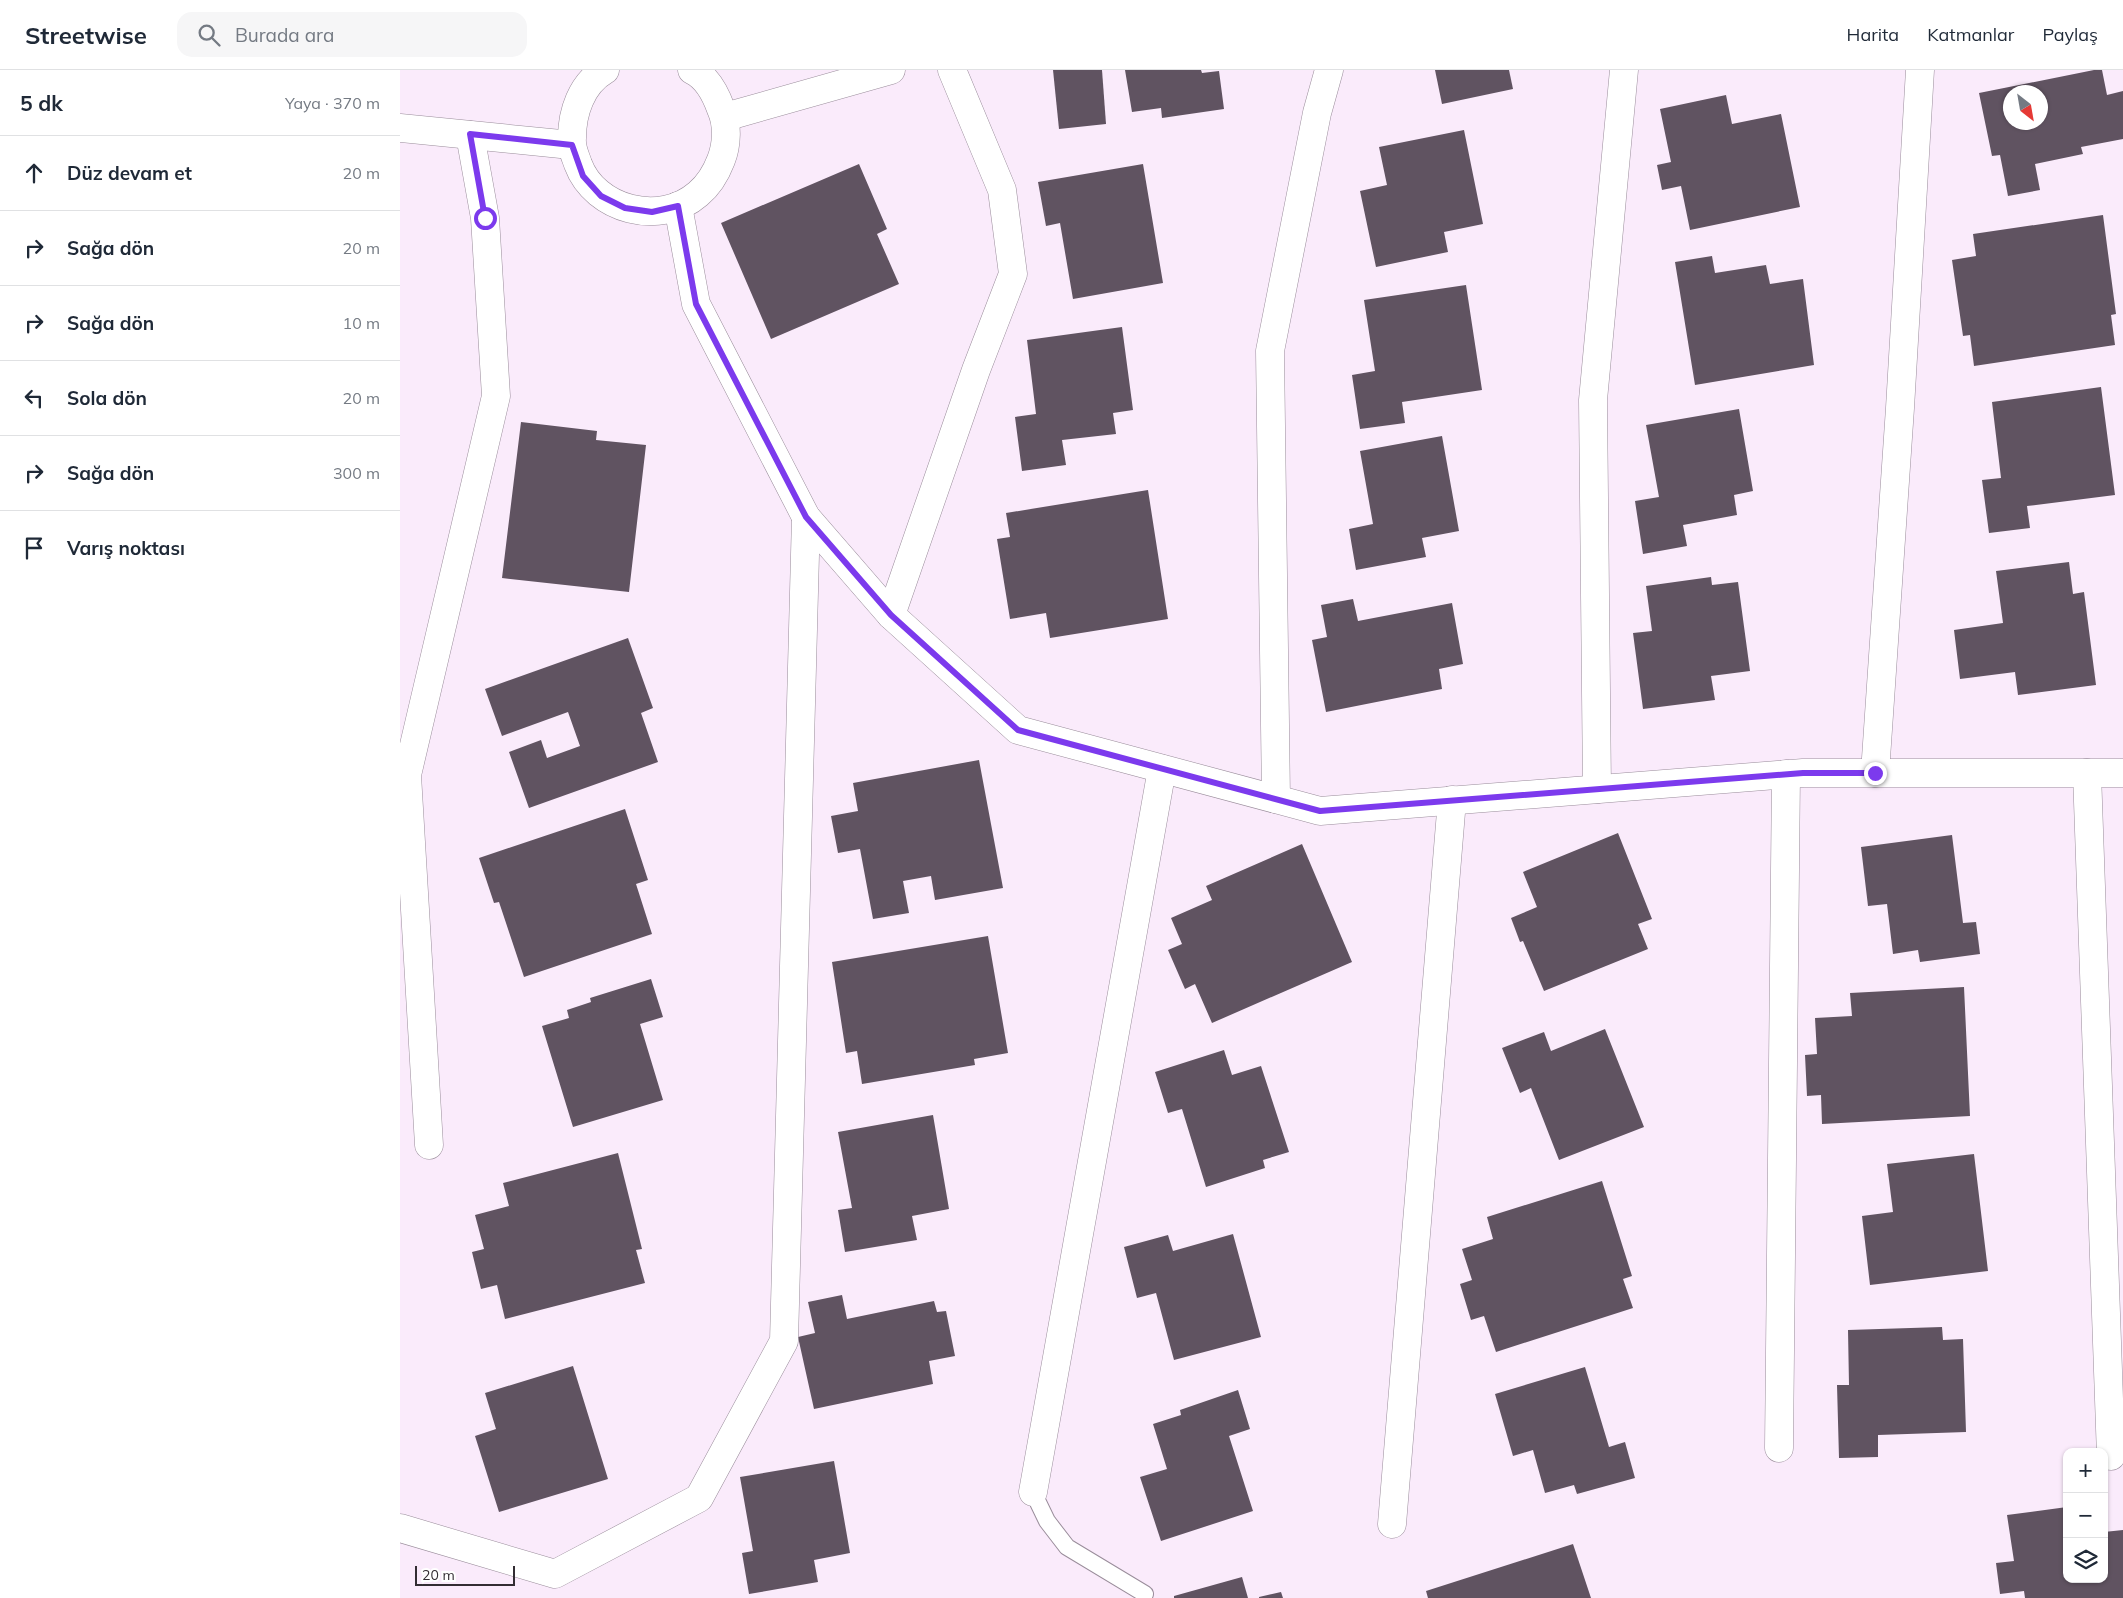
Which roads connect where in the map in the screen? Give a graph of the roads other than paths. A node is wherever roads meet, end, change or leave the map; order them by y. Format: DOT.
graph roads {
  1 [pos="605,70"];
  2 [pos="692,70"];
  3 [pos="891,70"];
  4 [pos="952,70"];
  5 [pos="1329,70"];
  6 [pos="1624,70"];
  7 [pos="1920,70"];
  8 [pos="725,117"];
  9 [pos="400,128"];
  10 [pos="470,134"];
  11 [pos="572,145"];
  12 [pos="678,206"];
  13 [pos="806,517"];
  14 [pos="891,615"];
  15 [pos="1162,769"];
  16 [pos="1875,773"];
  17 [pos="2087,773"];
  18 [pos="2123,773"];
  19 [pos="1786,774"];
  20 [pos="1597,789"];
  21 [pos="1276,799"];
  22 [pos="1452,800"];
  23 [pos="429,1145"];
  24 [pos="1779,1448"];
  25 [pos="2111,1456"];
  26 [pos="1033,1492"];
  27 [pos="1392,1524"];
  28 [pos="400,1528"];
  29 [pos="1144,1594"];
  1 -- 11 [label="street"];
  2 -- 8 [label="street"];
  3 -- 8 [label="street"];
  4 -- 14 [label="street"];
  5 -- 21 [label="street"];
  6 -- 20 [label="street"];
  7 -- 16 [label="street"];
  8 -- 12 [label="street"];
  9 -- 10 [label="street"];
  10 -- 11 [label="street"];
  10 -- 23 [label="street"];
  11 -- 12 [label="street"];
  12 -- 13 [label="street"];
  13 -- 14 [label="street"];
  13 -- 28 [label="street"];
  14 -- 15 [label="street"];
  15 -- 21 [label="street"];
  15 -- 26 [label="street"];
  16 -- 17 [label="street"];
  16 -- 19 [label="street"];
  17 -- 18 [label="street"];
  17 -- 25 [label="street"];
  19 -- 20 [label="street"];
  19 -- 24 [label="street"];
  20 -- 22 [label="street"];
  21 -- 22 [label="street"];
  22 -- 27 [label="street"];
  26 -- 29 [label="lane"];
}
